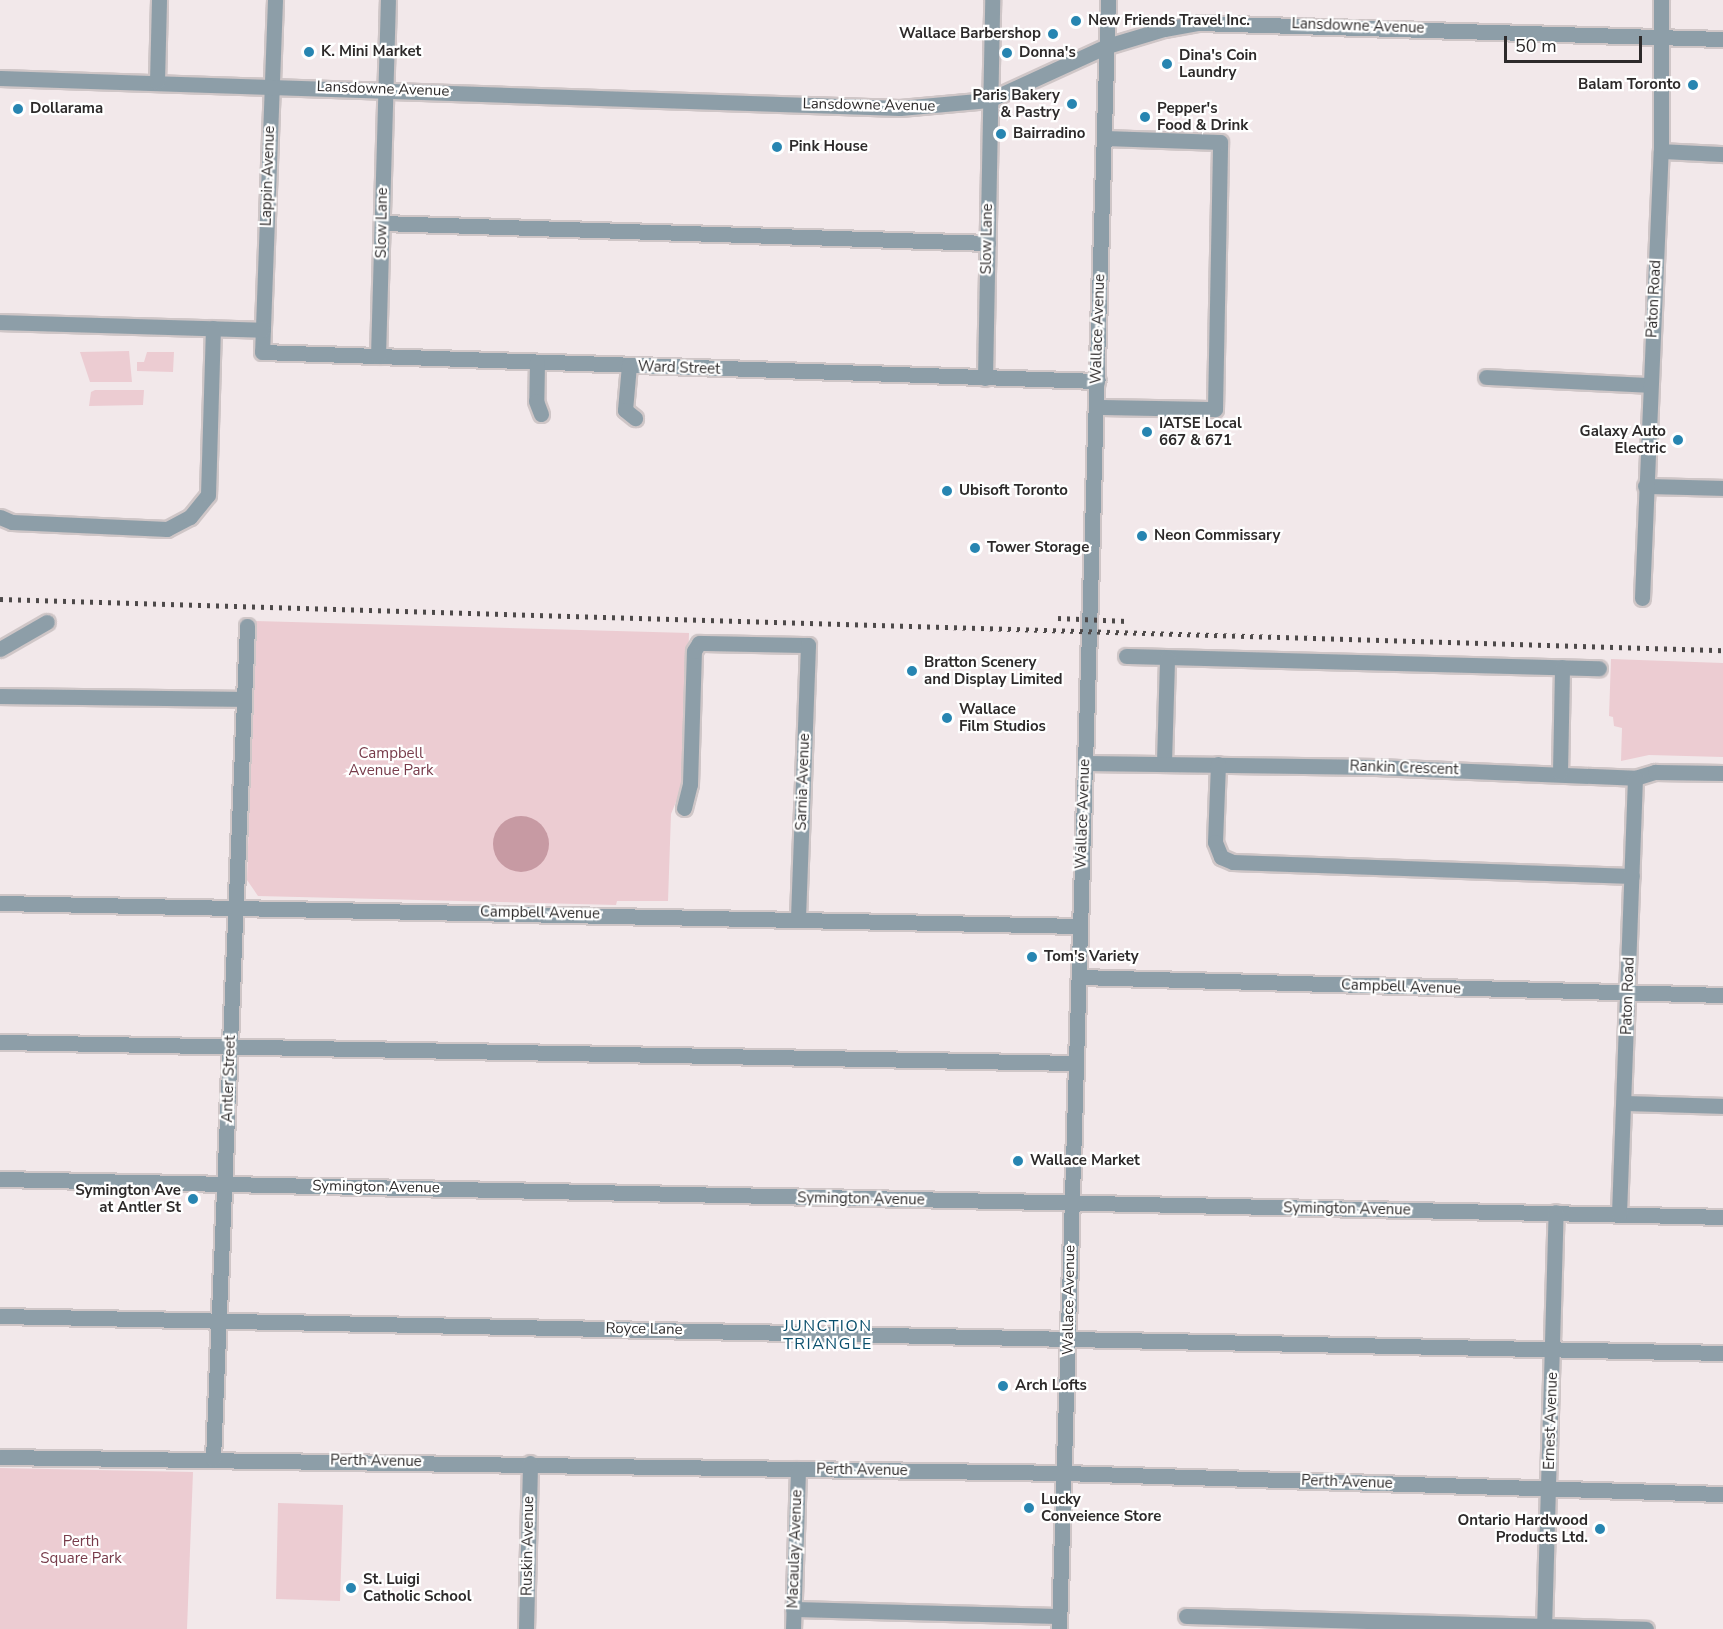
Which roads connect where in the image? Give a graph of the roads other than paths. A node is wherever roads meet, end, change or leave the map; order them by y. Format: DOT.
graph roads {
  1 [pos="159,0"];
  2 [pos="275,0"];
  3 [pos="388,0"];
  4 [pos="992,0"];
  5 [pos="1108,0"];
  6 [pos="1661,0"];
  7 [pos="1662,37"];
  8 [pos="1723,39"];
  9 [pos="1107,46"];
  10 [pos="0,78"];
  11 [pos="156,82"];
  12 [pos="271,84"];
  13 [pos="386,90"];
  14 [pos="989,100"];
  15 [pos="1105,138"];
  16 [pos="1661,151"];
  17 [pos="1723,154"];
  18 [pos="382,223"];
  19 [pos="988,243"];
  20 [pos="0,322"];
  21 [pos="213,328"];
  22 [pos="263,330"];
  23 [pos="262,352"];
  24 [pos="378,356"];
  25 [pos="537,362"];
  26 [pos="1486,377"];
  27 [pos="985,378"];
  28 [pos="1097,381"];
  29 [pos="1650,385"];
  30 [pos="1096,407"];
  31 [pos="541,414"];
  32 [pos="1645,486"];
  33 [pos="1723,488"];
  34 [pos="0,517"];
  35 [pos="1642,598"];
  36 [pos="47,622"];
  37 [pos="246,626"];
  38 [pos="0,649"];
  39 [pos="1126,656"];
  40 [pos="1167,658"];
  41 [pos="1562,667"];
  42 [pos="1599,668"];
  43 [pos="0,696"];
  44 [pos="243,699"];
  45 [pos="1164,762"];
  46 [pos="1085,763"];
  47 [pos="1218,764"];
  48 [pos="1560,773"];
  49 [pos="1723,773"];
  50 [pos="1635,778"];
  51 [pos="684,808"];
  52 [pos="1632,876"];
  53 [pos="0,903"];
  54 [pos="235,906"];
  55 [pos="798,919"];
  56 [pos="1079,926"];
  57 [pos="1079,977"];
  58 [pos="1628,994"];
  59 [pos="1723,995"];
  60 [pos="0,1042"];
  61 [pos="230,1044"];
  62 [pos="1075,1063"];
  63 [pos="1624,1103"];
  64 [pos="1723,1106"];
  65 [pos="0,1179"];
  66 [pos="226,1184"];
  67 [pos="1070,1204"];
  68 [pos="1556,1212"];
  69 [pos="1619,1214"];
  70 [pos="1723,1217"];
  71 [pos="0,1316"];
  72 [pos="220,1321"];
  73 [pos="1068,1338"];
  74 [pos="1553,1348"];
  75 [pos="1723,1353"];
  76 [pos="0,1456"];
  77 [pos="213,1459"];
  78 [pos="530,1463"];
  79 [pos="798,1469"];
  80 [pos="1064,1473"];
  81 [pos="1548,1489"];
  82 [pos="1723,1494"];
  83 [pos="793,1609"];
  84 [pos="1186,1616"];
  85 [pos="1059,1623"];
  86 [pos="1544,1628"];
  87 [pos="526,1629"];
  88 [pos="793,1629"];
  89 [pos="1646,1629"];
  1 -- 11 [label="street"];
  2 -- 12 [label="street, Lappin Avenue"];
  3 -- 13 [label="street, Slow Lane"];
  4 -- 14 [label="street, Slow Lane"];
  5 -- 9 [label="street, Wallace Avenue"];
  6 -- 7 [label="street, Paton Road"];
  7 -- 8 [label="street, Lansdowne Avenue"];
  7 -- 9 [label="street, Lansdowne Avenue"];
  7 -- 16 [label="street, Paton Road"];
  9 -- 14 [label="street, Lansdowne Avenue"];
  9 -- 15 [label="street, Wallace Avenue"];
  10 -- 11 [label="street, Lansdowne Avenue"];
  11 -- 12 [label="street, Lansdowne Avenue"];
  12 -- 13 [label="street, Lansdowne Avenue"];
  12 -- 22 [label="street, Lappin Avenue"];
  13 -- 14 [label="street, Lansdowne Avenue"];
  13 -- 18 [label="street, Slow Lane"];
  14 -- 19 [label="street, Slow Lane"];
  15 -- 28 [label="street, Wallace Avenue"];
  15 -- 30 [label="street"];
  16 -- 17 [label="street"];
  16 -- 29 [label="street, Paton Road"];
  18 -- 19 [label="street"];
  18 -- 24 [label="street, Slow Lane"];
  19 -- 27 [label="street, Slow Lane"];
  20 -- 21 [label="street"];
  21 -- 22 [label="street"];
  21 -- 34 [label="street"];
  22 -- 23 [label="street, Lappin Avenue"];
  23 -- 24 [label="street, Ward Street"];
  24 -- 25 [label="street, Ward Street"];
  25 -- 27 [label="street, Ward Street"];
  25 -- 31 [label="street"];
  26 -- 29 [label="street"];
  27 -- 28 [label="street, Ward Street"];
  28 -- 30 [label="street, Wallace Avenue"];
  29 -- 32 [label="street, Paton Road"];
  30 -- 46 [label="street, Wallace Avenue"];
  32 -- 33 [label="street"];
  32 -- 35 [label="street, Paton Road"];
  36 -- 38 [label="street"];
  37 -- 44 [label="street, Antler Street"];
  39 -- 40 [label="street"];
  40 -- 41 [label="street"];
  40 -- 45 [label="street"];
  41 -- 42 [label="street"];
  41 -- 48 [label="street"];
  43 -- 44 [label="street"];
  44 -- 54 [label="street, Antler Street"];
  45 -- 46 [label="street, Rankin Crescent"];
  45 -- 47 [label="street, Rankin Crescent"];
  46 -- 56 [label="street, Wallace Avenue"];
  47 -- 48 [label="street, Rankin Crescent"];
  47 -- 52 [label="street"];
  48 -- 50 [label="street, Rankin Crescent"];
  49 -- 50 [label="street, Rankin Crescent"];
  50 -- 52 [label="street, Paton Road"];
  51 -- 55 [label="street, Sarnia Avenue"];
  52 -- 58 [label="street, Paton Road"];
  53 -- 54 [label="street, Campbell Avenue"];
  54 -- 55 [label="street, Campbell Avenue"];
  54 -- 61 [label="street, Antler Street"];
  55 -- 56 [label="street, Campbell Avenue"];
  56 -- 57 [label="street, Wallace Avenue"];
  57 -- 58 [label="street, Campbell Avenue"];
  57 -- 62 [label="street, Wallace Avenue"];
  58 -- 59 [label="street, Campbell Avenue"];
  58 -- 63 [label="street, Paton Road"];
  60 -- 61 [label="street"];
  61 -- 62 [label="street"];
  61 -- 66 [label="street, Antler Street"];
  62 -- 67 [label="street, Wallace Avenue"];
  63 -- 64 [label="street"];
  63 -- 69 [label="street, Paton Road"];
  65 -- 66 [label="street, Symington Avenue"];
  66 -- 67 [label="street, Symington Avenue"];
  66 -- 72 [label="street, Antler Street"];
  67 -- 68 [label="street, Symington Avenue"];
  67 -- 73 [label="street, Wallace Avenue"];
  68 -- 69 [label="street, Symington Avenue"];
  68 -- 74 [label="street, Ernest Avenue"];
  69 -- 70 [label="street, Symington Avenue"];
  71 -- 72 [label="street, Royce Lane"];
  72 -- 73 [label="street, Royce Lane"];
  72 -- 77 [label="street, Antler Street"];
  73 -- 74 [label="street, Royce Lane"];
  73 -- 80 [label="street, Wallace Avenue"];
  74 -- 75 [label="street, Royce Lane"];
  74 -- 81 [label="street, Ernest Avenue"];
  76 -- 77 [label="street, Perth Avenue"];
  77 -- 78 [label="street, Perth Avenue"];
  78 -- 79 [label="street, Perth Avenue"];
  78 -- 87 [label="street, Ruskin Avenue"];
  79 -- 80 [label="street, Perth Avenue"];
  79 -- 83 [label="street, Macaulay Avenue"];
  80 -- 81 [label="street, Perth Avenue"];
  80 -- 85 [label="street, Wallace Avenue"];
  81 -- 82 [label="street, Perth Avenue"];
  81 -- 86 [label="street, Ernest Avenue"];
  83 -- 85 [label="street"];
  83 -- 88 [label="street, Macaulay Avenue"];
  84 -- 86 [label="street"];
  86 -- 89 [label="street"];
}
